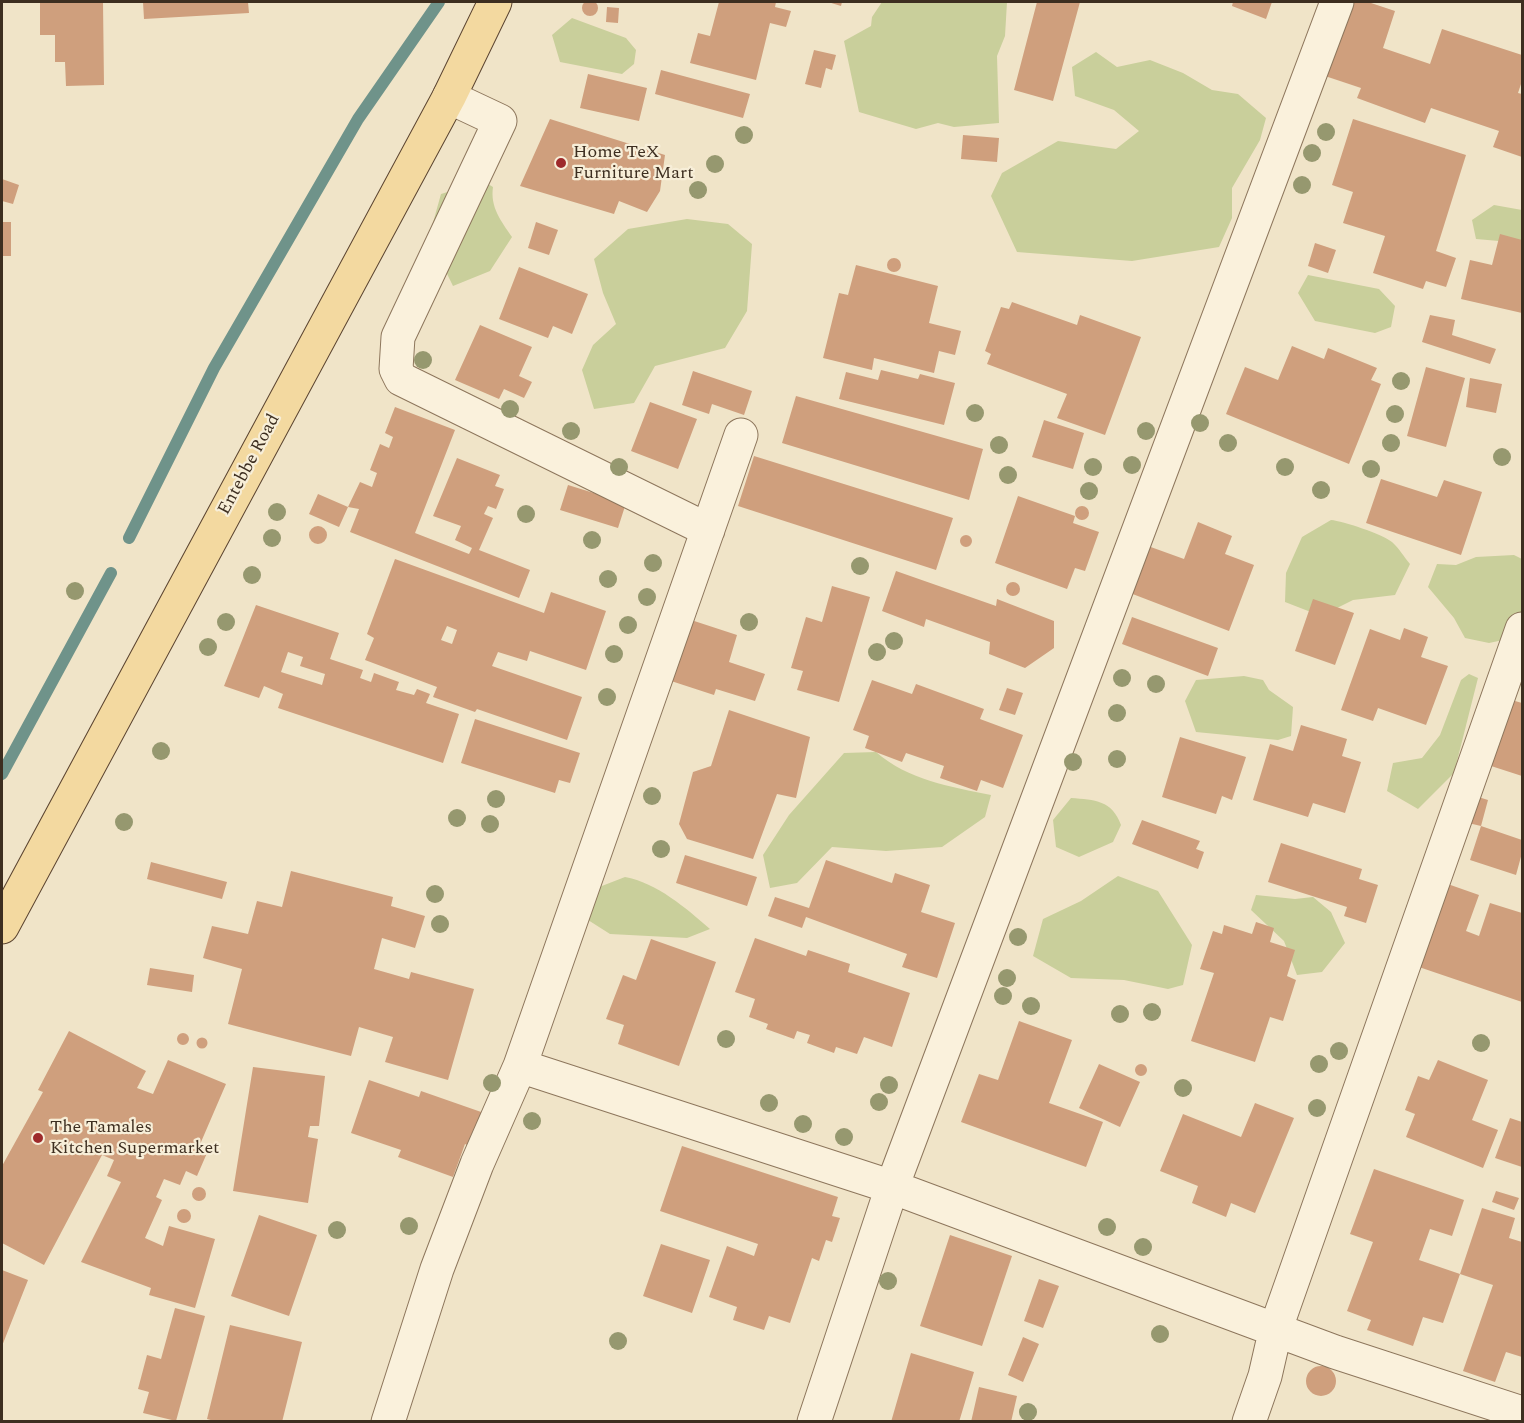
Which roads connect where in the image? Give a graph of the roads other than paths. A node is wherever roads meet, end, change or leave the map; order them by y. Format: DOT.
graph roads {
  1 [pos="495,2"];
  2 [pos="1337,2"];
  3 [pos="449,97"];
  4 [pos="741,435"];
  5 [pos="708,530"];
  6 [pos="1522,629"];
  7 [pos="2,927"];
  8 [pos="520,1066"];
  9 [pos="892,1187"];
  10 [pos="1276,1328"];
  11 [pos="1522,1413"];
  12 [pos="388,1422"];
  13 [pos="814,1422"];
  14 [pos="1249,1422"];
  1 -- 3 [label="main road, Entebbe Road"];
  2 -- 9 [label="street"];
  3 -- 5 [label="street"];
  3 -- 7 [label="main road, Entebbe Road"];
  4 -- 5 [label="street"];
  5 -- 8 [label="street"];
  6 -- 10 [label="street"];
  8 -- 9 [label="street"];
  8 -- 12 [label="street"];
  9 -- 10 [label="street"];
  9 -- 13 [label="street"];
  10 -- 11 [label="street"];
  10 -- 14 [label="street"];
}
